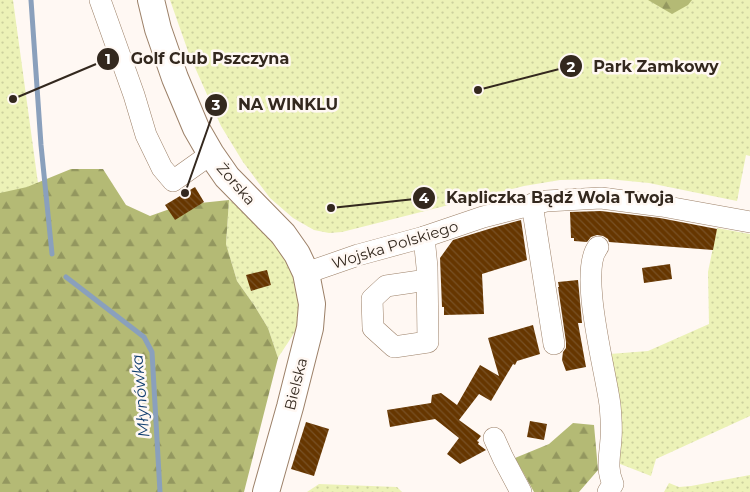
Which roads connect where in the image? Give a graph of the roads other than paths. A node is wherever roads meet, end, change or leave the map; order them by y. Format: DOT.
graph roads {
  1 [pos="100,0"];
  2 [pos="151,0"];
  3 [pos="210,154"];
  4 [pos="532,204"];
  5 [pos="750,222"];
  6 [pos="424,237"];
  7 [pos="598,247"];
  8 [pos="306,274"];
  9 [pos="427,280"];
  10 [pos="554,344"];
  11 [pos="494,438"];
  12 [pos="266,492"];
  13 [pos="521,492"];
  14 [pos="608,492"];
  1 -- 3 [label="street"];
  2 -- 3 [label="main road, Żorska"];
  3 -- 8 [label="main road, Żorska"];
  4 -- 5 [label="street, Wojska Polskiego"];
  4 -- 6 [label="street, Wojska Polskiego"];
  4 -- 10 [label="street"];
  6 -- 8 [label="street, Wojska Polskiego"];
  6 -- 9 [label="street"];
  7 -- 14 [label="street"];
  8 -- 12 [label="main road, Bielska"];
  11 -- 13 [label="street"];
}
